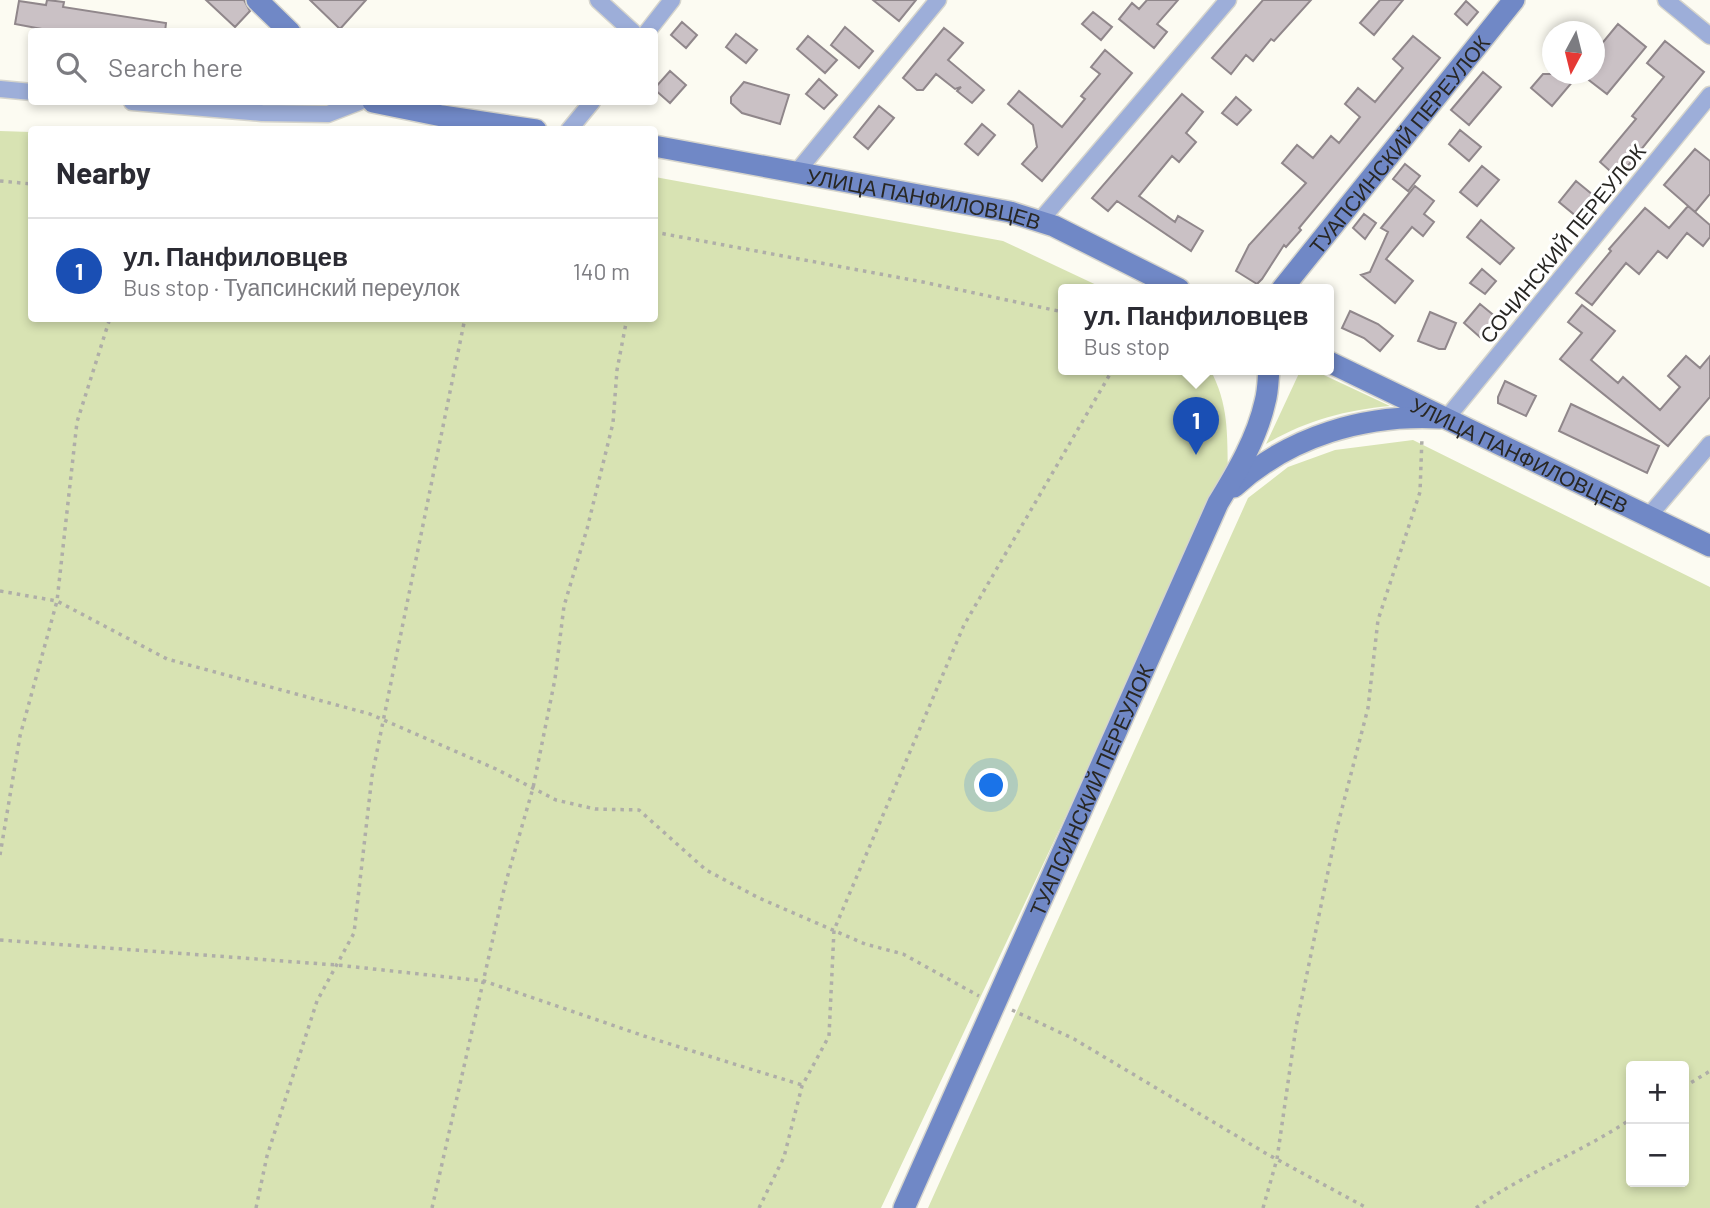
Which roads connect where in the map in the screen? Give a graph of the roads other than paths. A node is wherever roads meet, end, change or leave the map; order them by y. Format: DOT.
graph roads {
  1 [pos="257,0"];
  2 [pos="598,0"];
  3 [pos="672,0"];
  4 [pos="938,0"];
  5 [pos="1228,0"];
  6 [pos="1514,0"];
  7 [pos="1666,0"];
  8 [pos="286,28"];
  9 [pos="628,28"];
  10 [pos="650,28"];
  11 [pos="1710,36"];
  12 [pos="0,89"];
  13 [pos="28,92"];
  14 [pos="1710,95"];
  15 [pos="167,105"];
  16 [pos="351,105"];
  17 [pos="388,105"];
  18 [pos="590,105"];
  19 [pos="509,126"];
  20 [pos="572,126"];
  21 [pos="658,147"];
  22 [pos="796,173"];
  23 [pos="1039,222"];
  24 [pos="1169,284"];
  25 [pos="1286,284"];
  26 [pos="1334,364"];
  27 [pos="1268,375"];
  28 [pos="1446,419"];
  29 [pos="1710,444"];
  30 [pos="1218,503"];
  31 [pos="1648,517"];
  32 [pos="1710,546"];
  33 [pos="904,1208"];
  1 -- 8 [label="street"];
  2 -- 9 [label="street"];
  3 -- 10 [label="street"];
  4 -- 22 [label="street"];
  5 -- 23 [label="street"];
  6 -- 25 [label="street, ТУАПСИНСКИЙ ПЕРЕУЛОК"];
  7 -- 11 [label="street"];
  12 -- 13 [label="street"];
  14 -- 28 [label="street, СОЧИНСКИЙ ПЕРЕУЛОК"];
  15 -- 16 [label="street"];
  17 -- 19 [label="street"];
  18 -- 20 [label="street"];
  21 -- 22 [label="street, УЛИЦА ПАНФИЛОВЦЕВ"];
  22 -- 23 [label="street, УЛИЦА ПАНФИЛОВЦЕВ"];
  23 -- 24 [label="street, УЛИЦА ПАНФИЛОВЦЕВ"];
  26 -- 28 [label="street, УЛИЦА ПАНФИЛОВЦЕВ"];
  27 -- 30 [label="street, ТУАПСИНСКИЙ ПЕРЕУЛОК"];
  28 -- 30 [label="street"];
  28 -- 31 [label="street, УЛИЦА ПАНФИЛОВЦЕВ"];
  29 -- 31 [label="street"];
  30 -- 33 [label="street, ТУАПСИНСКИЙ ПЕРЕУЛОК"];
  31 -- 32 [label="street, УЛИЦА ПАНФИЛОВЦЕВ"];
}
